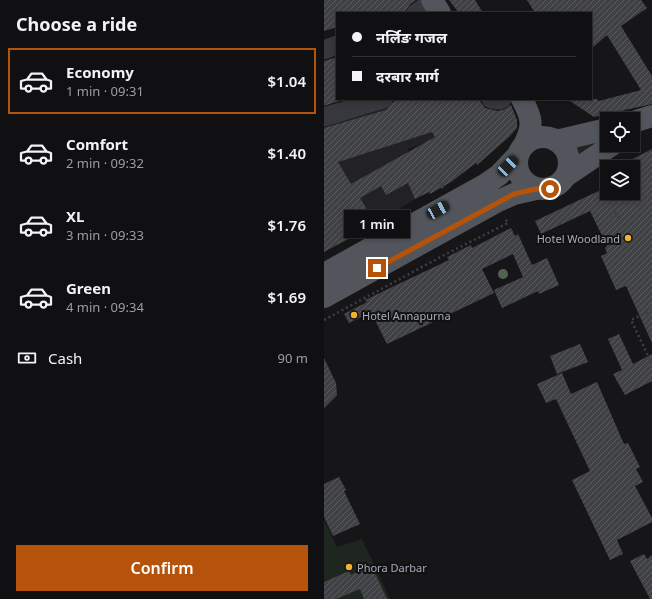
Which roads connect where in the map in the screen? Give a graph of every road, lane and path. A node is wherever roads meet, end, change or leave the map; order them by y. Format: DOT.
graph roads {
  1 [pos="336,45"];
  2 [pos="324,50"];
  3 [pos="380,100"];
  4 [pos="523,100"];
  5 [pos="652,116"];
  6 [pos="324,117"];
  7 [pos="640,120"];
  8 [pos="652,130"];
  9 [pos="600,131"];
  10 [pos="640,133"];
  11 [pos="556,141"];
  12 [pos="520,151"];
  13 [pos="602,152"];
  14 [pos="431,164"];
  15 [pos="566,176"];
  16 [pos="536,189"];
  17 [pos="451,203"];
  18 [pos="610,216"];
  19 [pos="621,222"];
  20 [pos="508,223"];
  21 [pos="324,274"];
  22 [pos="324,297"];
  23 [pos="652,310"];
  24 [pos="324,320"];
  25 [pos="652,364"];
  1 -- 2 [label="street"];
  3 -- 6 [label="street"];
  4 -- 12 [label="main road"];
  5 -- 7 [label="main road"];
  8 -- 10 [label="main road"];
  9 -- 11 [label="main road"];
  11 -- 12 [label="main road"];
  11 -- 15 [label="main road"];
  12 -- 16 [label="main road"];
  12 -- 17 [label="main road"];
  13 -- 15 [label="main road"];
  14 -- 17 [label="path"];
  15 -- 16 [label="main road"];
  16 -- 22 [label="main road"];
  17 -- 21 [label="main road"];
  18 -- 19 [label="path"];
  20 -- 24 [label="path"];
  23 -- 25 [label="path"];
}
